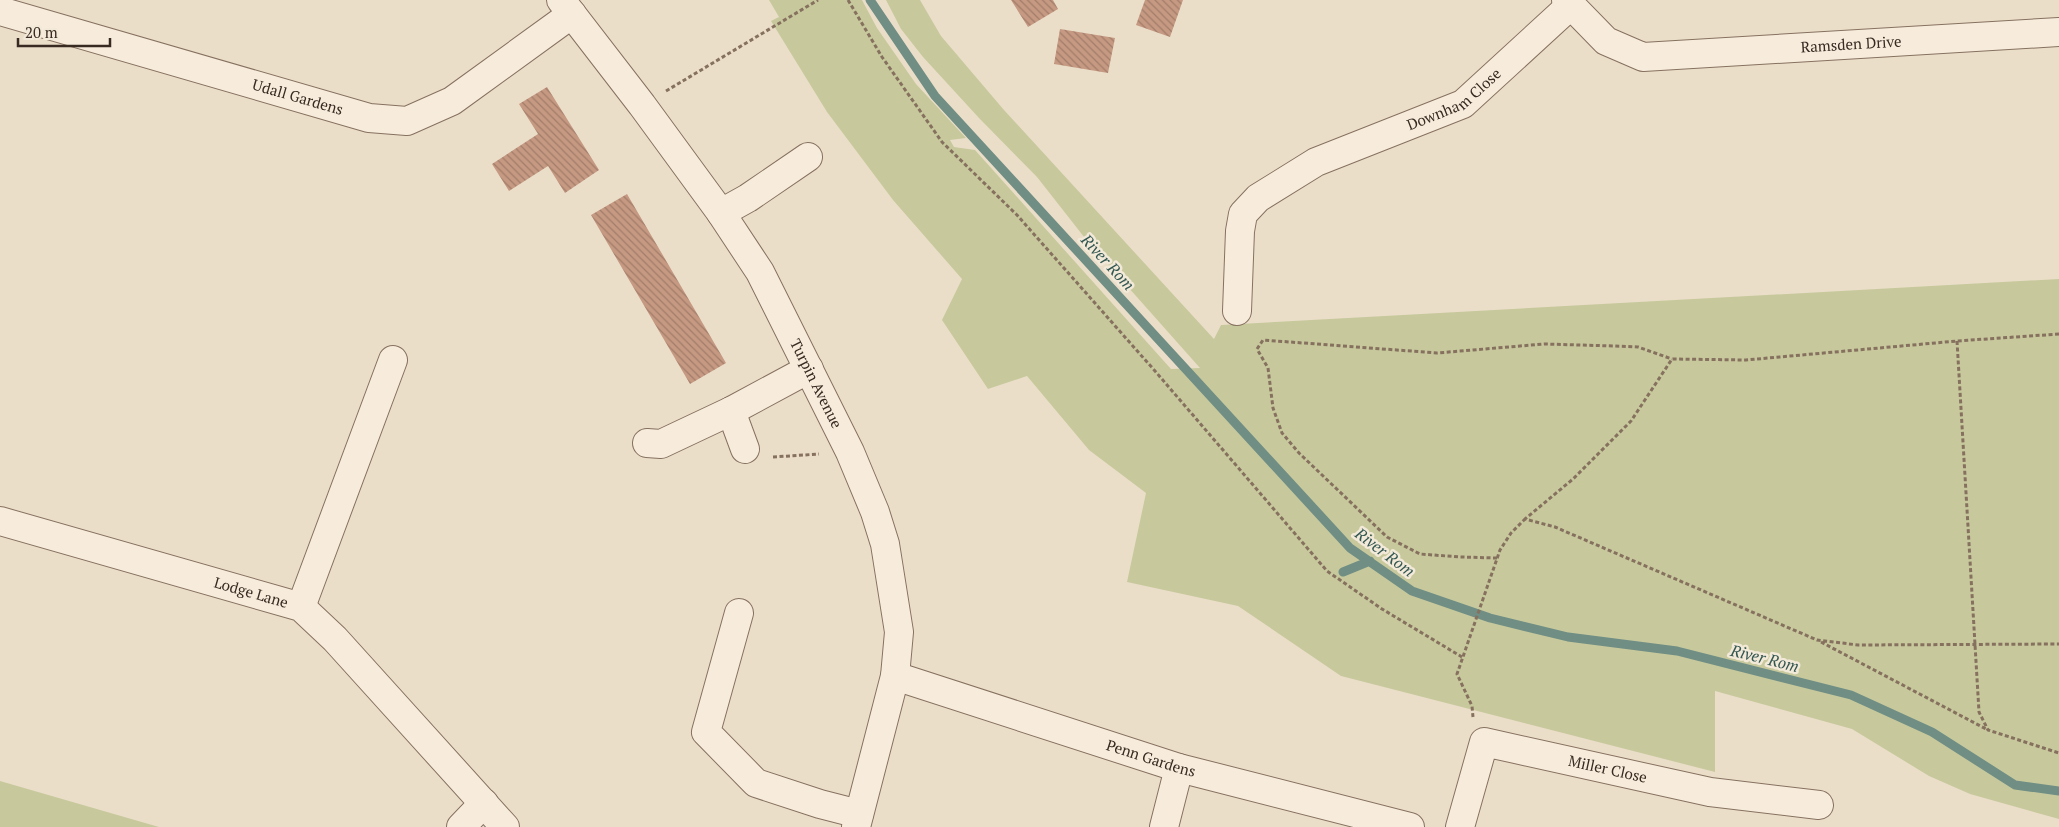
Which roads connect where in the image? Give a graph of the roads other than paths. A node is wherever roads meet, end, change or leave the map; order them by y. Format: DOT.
graph roads {
  1 [pos="1568,2"];
  2 [pos="567,7"];
  3 [pos="0,11"];
  4 [pos="2059,32"];
  5 [pos="808,157"];
  6 [pos="721,213"];
  7 [pos="1237,311"];
  8 [pos="393,360"];
  9 [pos="809,369"];
  10 [pos="730,411"];
  11 [pos="647,443"];
  12 [pos="755,453"];
  13 [pos="0,521"];
  14 [pos="301,607"];
  15 [pos="739,613"];
  16 [pos="895,676"];
  17 [pos="1179,768"];
  18 [pos="484,803"];
  19 [pos="1819,805"];
  20 [pos="857,820"];
  21 [pos="461,827"];
  22 [pos="505,827"];
  23 [pos="1164,827"];
  24 [pos="1410,827"];
  25 [pos="1460,827"];
  1 -- 4 [label="street, Ramsden Drive"];
  1 -- 7 [label="street, Downham Close"];
  2 -- 3 [label="street, Udall Gardens"];
  2 -- 6 [label="street, Turpin Avenue"];
  5 -- 6 [label="street"];
  6 -- 9 [label="street, Turpin Avenue"];
  8 -- 14 [label="street"];
  9 -- 10 [label="street"];
  9 -- 16 [label="street, Turpin Avenue"];
  10 -- 11 [label="street"];
  10 -- 12 [label="street"];
  13 -- 14 [label="street, Lodge Lane"];
  14 -- 18 [label="street, Lodge Lane"];
  15 -- 20 [label="street"];
  16 -- 17 [label="street, Penn Gardens"];
  16 -- 20 [label="street, Turpin Avenue"];
  17 -- 23 [label="street"];
  17 -- 24 [label="street, Penn Gardens"];
  18 -- 21 [label="street"];
  18 -- 22 [label="street, Lodge Lane"];
  19 -- 25 [label="street, Miller Close"];
}
